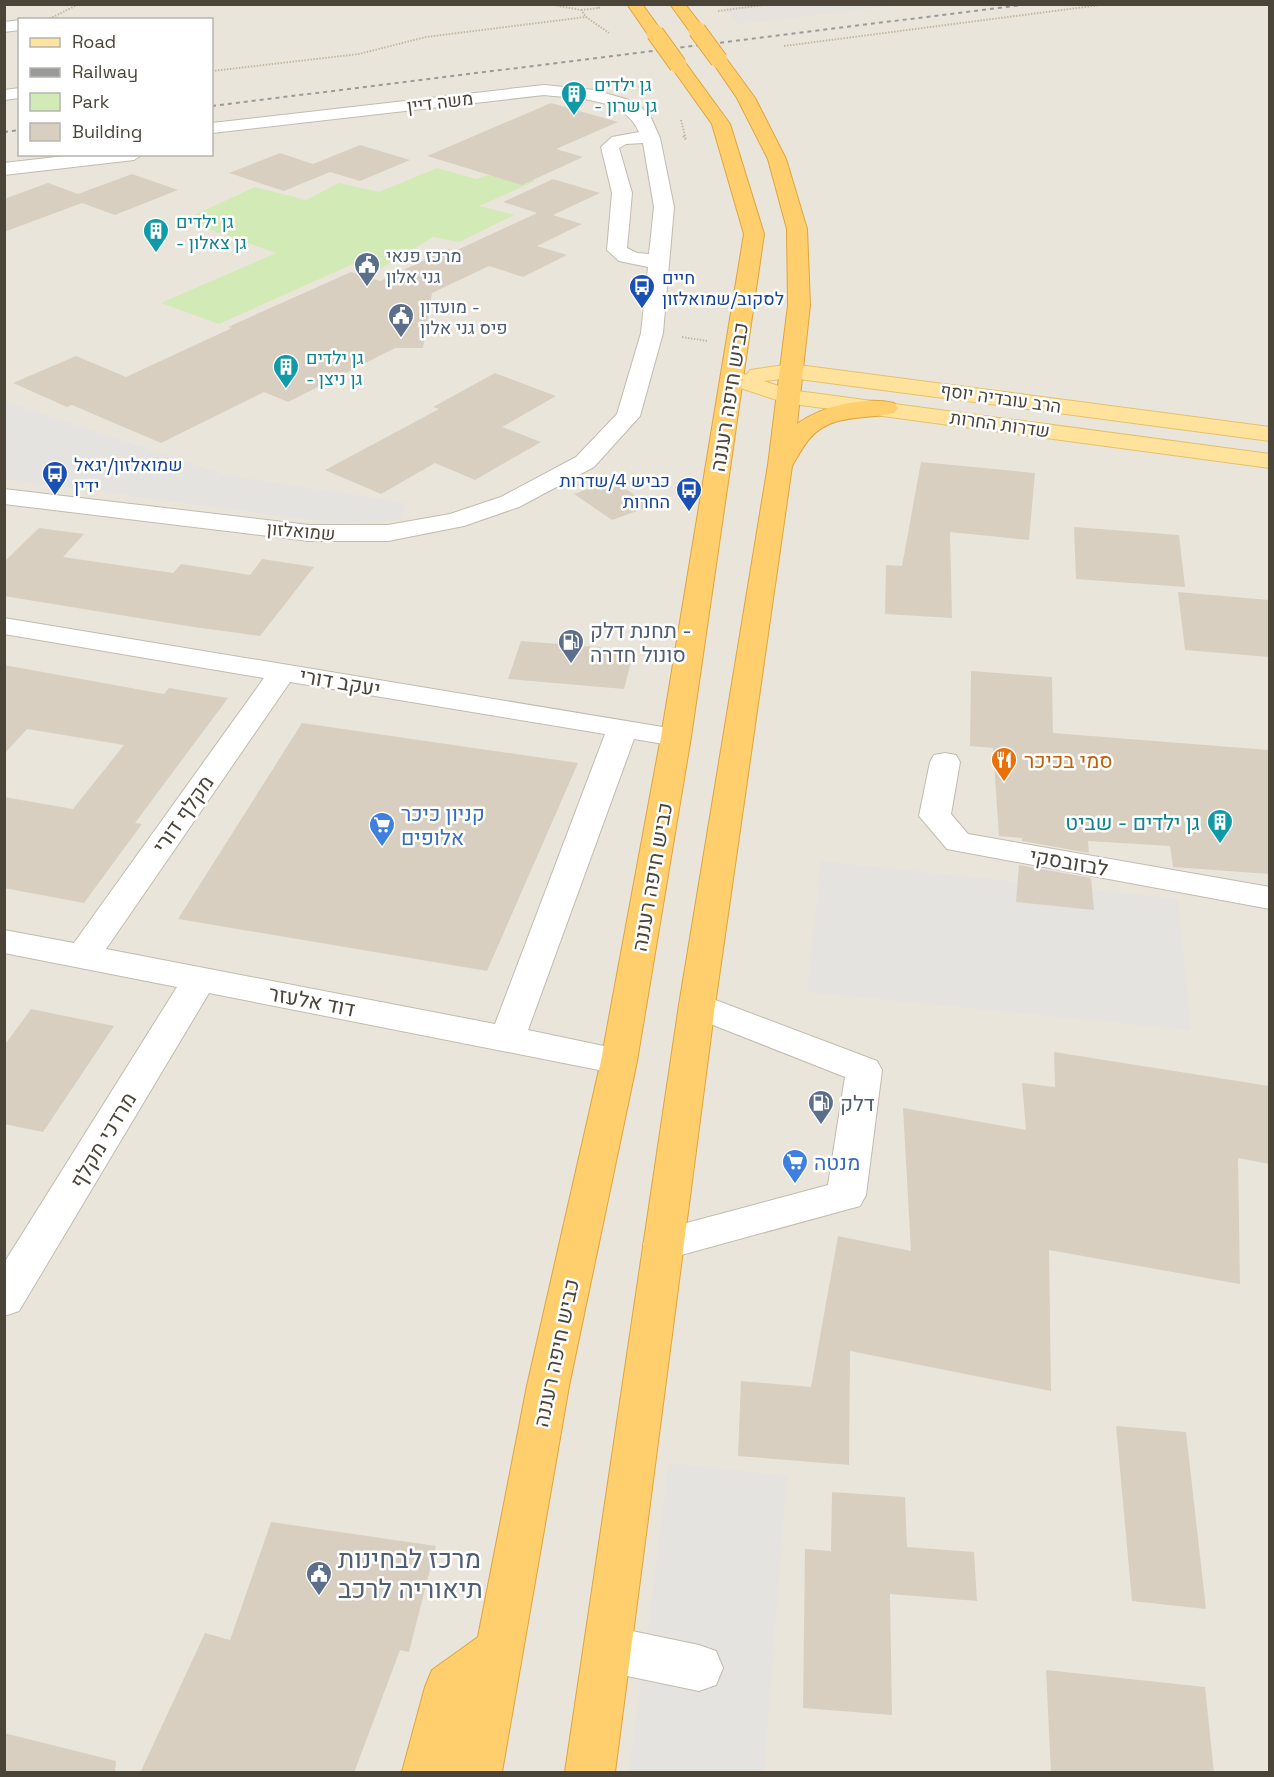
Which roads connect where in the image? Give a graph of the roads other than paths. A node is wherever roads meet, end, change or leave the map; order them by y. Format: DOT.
graph roads {
  1 [pos="634,4"];
  2 [pos="681,10"];
  3 [pos="343,121"];
  4 [pos="213,128"];
  5 [pos="651,138"];
  6 [pos="213,146"];
  7 [pos="117,156"];
  8 [pos="4,169"];
  9 [pos="660,261"];
  10 [pos="735,362"];
  11 [pos="789,384"];
  12 [pos="886,408"];
  13 [pos="1269,434"];
  14 [pos="1269,461"];
  15 [pos="780,465"];
  16 [pos="4,496"];
  17 [pos="4,626"];
  18 [pos="282,672"];
  19 [pos="621,729"];
  20 [pos="676,737"];
  21 [pos="945,762"];
  22 [pos="1269,898"];
  23 [pos="4,941"];
  24 [pos="83,956"];
  25 [pos="200,979"];
  26 [pos="697,1005"];
  27 [pos="507,1039"];
  28 [pos="619,1061"];
  29 [pos="663,1244"];
  30 [pos="4,1299"];
  31 [pos="608,1649"];
  32 [pos="500,1650"];
  33 [pos="699,1668"];
  34 [pos="427,1773"];
  35 [pos="477,1773"];
  36 [pos="590,1773"];
  1 -- 10 [label="highway, כביש חיפה רעננה, bridge"];
  2 -- 11 [label="highway, bridge"];
  3 -- 4 [label="street"];
  3 -- 5 [label="street, משה דיין"];
  3 -- 6 [label="street"];
  5 -- 9 [label="street, שמואלזון"];
  5 -- 9 [label="street"];
  7 -- 8 [label="street"];
  9 -- 16 [label="street, שמואלזון"];
  10 -- 11 [label="main road, שדרות החרות"];
  10 -- 20 [label="highway, כביש חיפה רעננה"];
  11 -- 12 [label="main road, שדרות החרות"];
  11 -- 13 [label="main road, הרב עובדיה יוסף"];
  11 -- 15 [label="highway"];
  12 -- 14 [label="main road, שדרות החרות"];
  12 -- 15 [label="highway"];
  15 -- 26 [label="highway"];
  17 -- 18 [label="street, יעקב דורי"];
  18 -- 19 [label="street, יעקב דורי"];
  18 -- 24 [label="street, מקלף דורי"];
  19 -- 20 [label="street, יעקב דורי"];
  19 -- 27 [label="street"];
  20 -- 28 [label="highway, כביש חיפה רעננה"];
  21 -- 22 [label="street, לבזובסקי"];
  23 -- 24 [label="street, דוד אלעזר"];
  24 -- 25 [label="street, דוד אלעזר"];
  25 -- 27 [label="street, דוד אלעזר"];
  25 -- 30 [label="street, מרדכי מקלף"];
  26 -- 29 [label="highway"];
  26 -- 29 [label="street"];
  27 -- 28 [label="street, דוד אלעזר"];
  28 -- 32 [label="highway, כביש חיפה רעננה"];
  29 -- 31 [label="highway"];
  31 -- 33 [label="street"];
  31 -- 36 [label="highway"];
  32 -- 34 [label="highway"];
  32 -- 35 [label="highway, כביש חיפה רעננה"];
}
